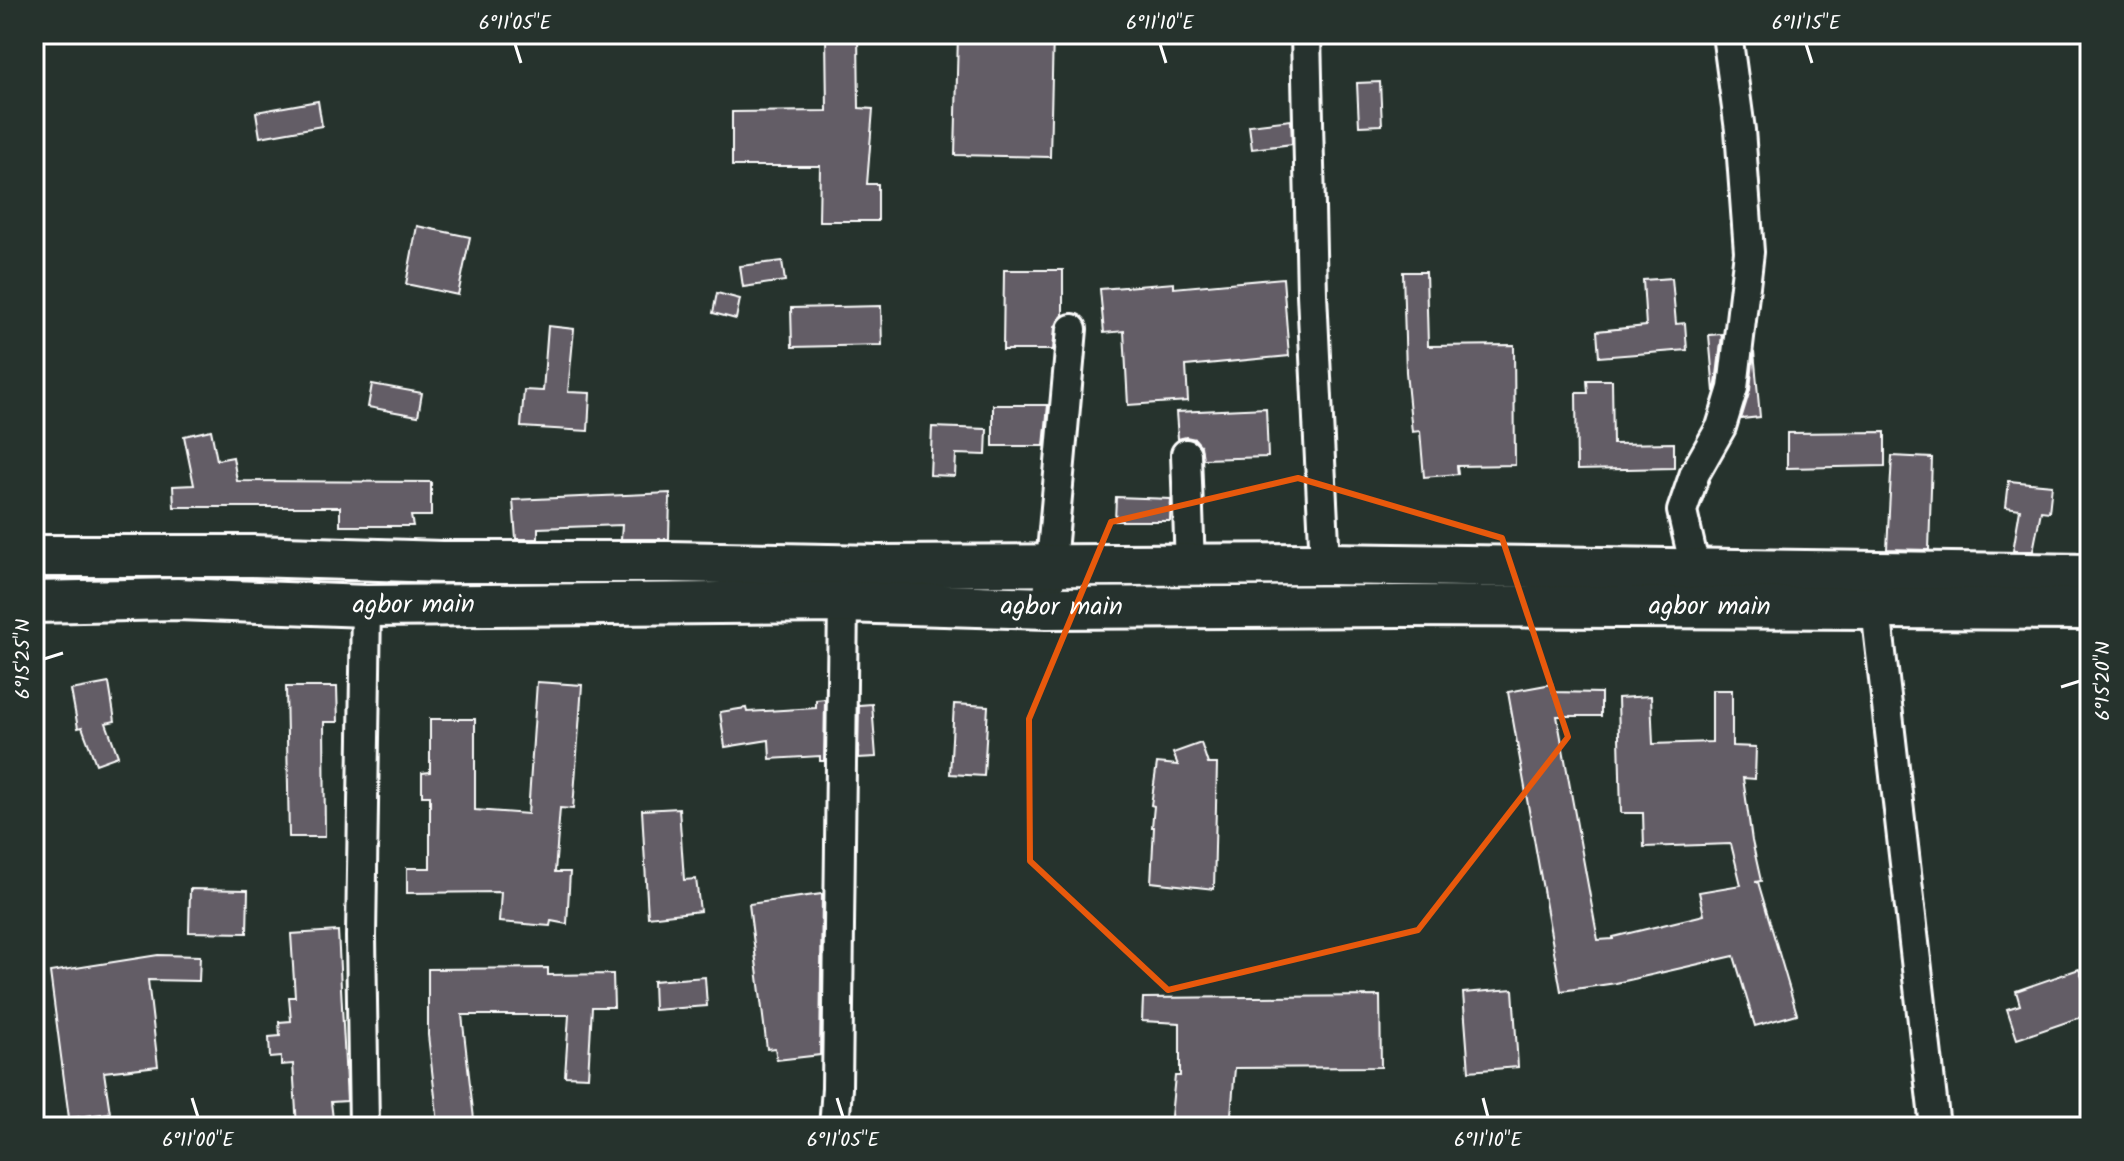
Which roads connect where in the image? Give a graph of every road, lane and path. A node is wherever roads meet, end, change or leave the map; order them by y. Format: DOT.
graph roads {
  1 [pos="1306,34"];
  2 [pos="1727,34"];
  3 [pos="1072,329"];
  4 [pos="1186,454"];
  5 [pos="34,556"];
  6 [pos="1325,564"];
  7 [pos="1190,566"];
  8 [pos="1050,567"];
  9 [pos="1695,568"];
  10 [pos="2090,575"];
  11 [pos="34,602"];
  12 [pos="843,602"];
  13 [pos="366,606"];
  14 [pos="1047,608"];
  15 [pos="1876,609"];
  16 [pos="2090,609"];
  17 [pos="364,1127"];
  18 [pos="834,1127"];
  19 [pos="1935,1127"];
  1 -- 6 [label="street"];
  2 -- 9 [label="street"];
  3 -- 8 [label="street"];
  4 -- 7 [label="street"];
  5 -- 8 [label="main road, agbor main"];
  6 -- 7 [label="main road, agbor main"];
  6 -- 9 [label="main road, agbor main"];
  7 -- 8 [label="main road, agbor main"];
  8 -- 14 [label="street"];
  9 -- 10 [label="main road, agbor main"];
  11 -- 13 [label="main road, agbor main"];
  12 -- 13 [label="main road, agbor main"];
  12 -- 14 [label="main road, agbor main"];
  12 -- 18 [label="street"];
  13 -- 17 [label="street"];
  14 -- 15 [label="main road, agbor main"];
  15 -- 16 [label="main road, agbor main"];
  15 -- 19 [label="street"];
}
